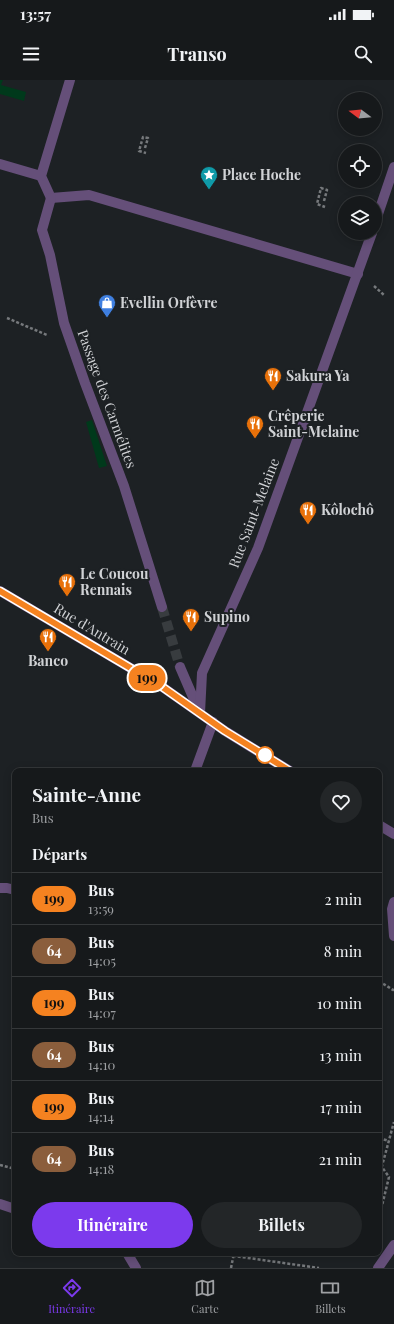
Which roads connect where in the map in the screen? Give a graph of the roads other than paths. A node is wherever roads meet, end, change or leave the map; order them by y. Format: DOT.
graph roads {
  1 [pos="70,80"];
  2 [pos="0,164"];
  3 [pos="394,167"];
  4 [pos="41,176"];
  5 [pos="51,198"];
  6 [pos="382,202"];
  7 [pos="370,240"];
  8 [pos="358,274"];
  9 [pos="0,591"];
  10 [pos="162,607"];
  11 [pos="180,667"];
  12 [pos="200,713"];
  13 [pos="213,722"];
  14 [pos="196,768"];
  15 [pos="285,768"];
  16 [pos="382,827"];
  17 [pos="394,834"];
  18 [pos="0,888"];
  19 [pos="12,889"];
  20 [pos="394,902"];
  21 [pos="394,936"];
  22 [pos="0,1204"];
  23 [pos="12,1208"];
  24 [pos="394,1245"];
  25 [pos="129,1256"];
  26 [pos="136,1268"];
  27 [pos="378,1268"];
  1 -- 4 [label="street"];
  2 -- 4 [label="street"];
  3 -- 6 [label="street"];
  4 -- 5 [label="street"];
  5 -- 8 [label="street"];
  5 -- 10 [label="street, Passage des Carmélites"];
  7 -- 8 [label="street, Rue Saint-Melaine"];
  8 -- 12 [label="street, Rue Saint-Melaine"];
  9 -- 12 [label="street, Rue d'Antrain"];
  11 -- 12 [label="street"];
  12 -- 13 [label="street, Rue d'Antrain"];
  13 -- 14 [label="street"];
  13 -- 15 [label="street, Rue d'Antrain"];
  16 -- 17 [label="street"];
  18 -- 19 [label="street"];
  20 -- 21 [label="street"];
  22 -- 23 [label="street"];
  24 -- 27 [label="street"];
  25 -- 26 [label="street"];
}
